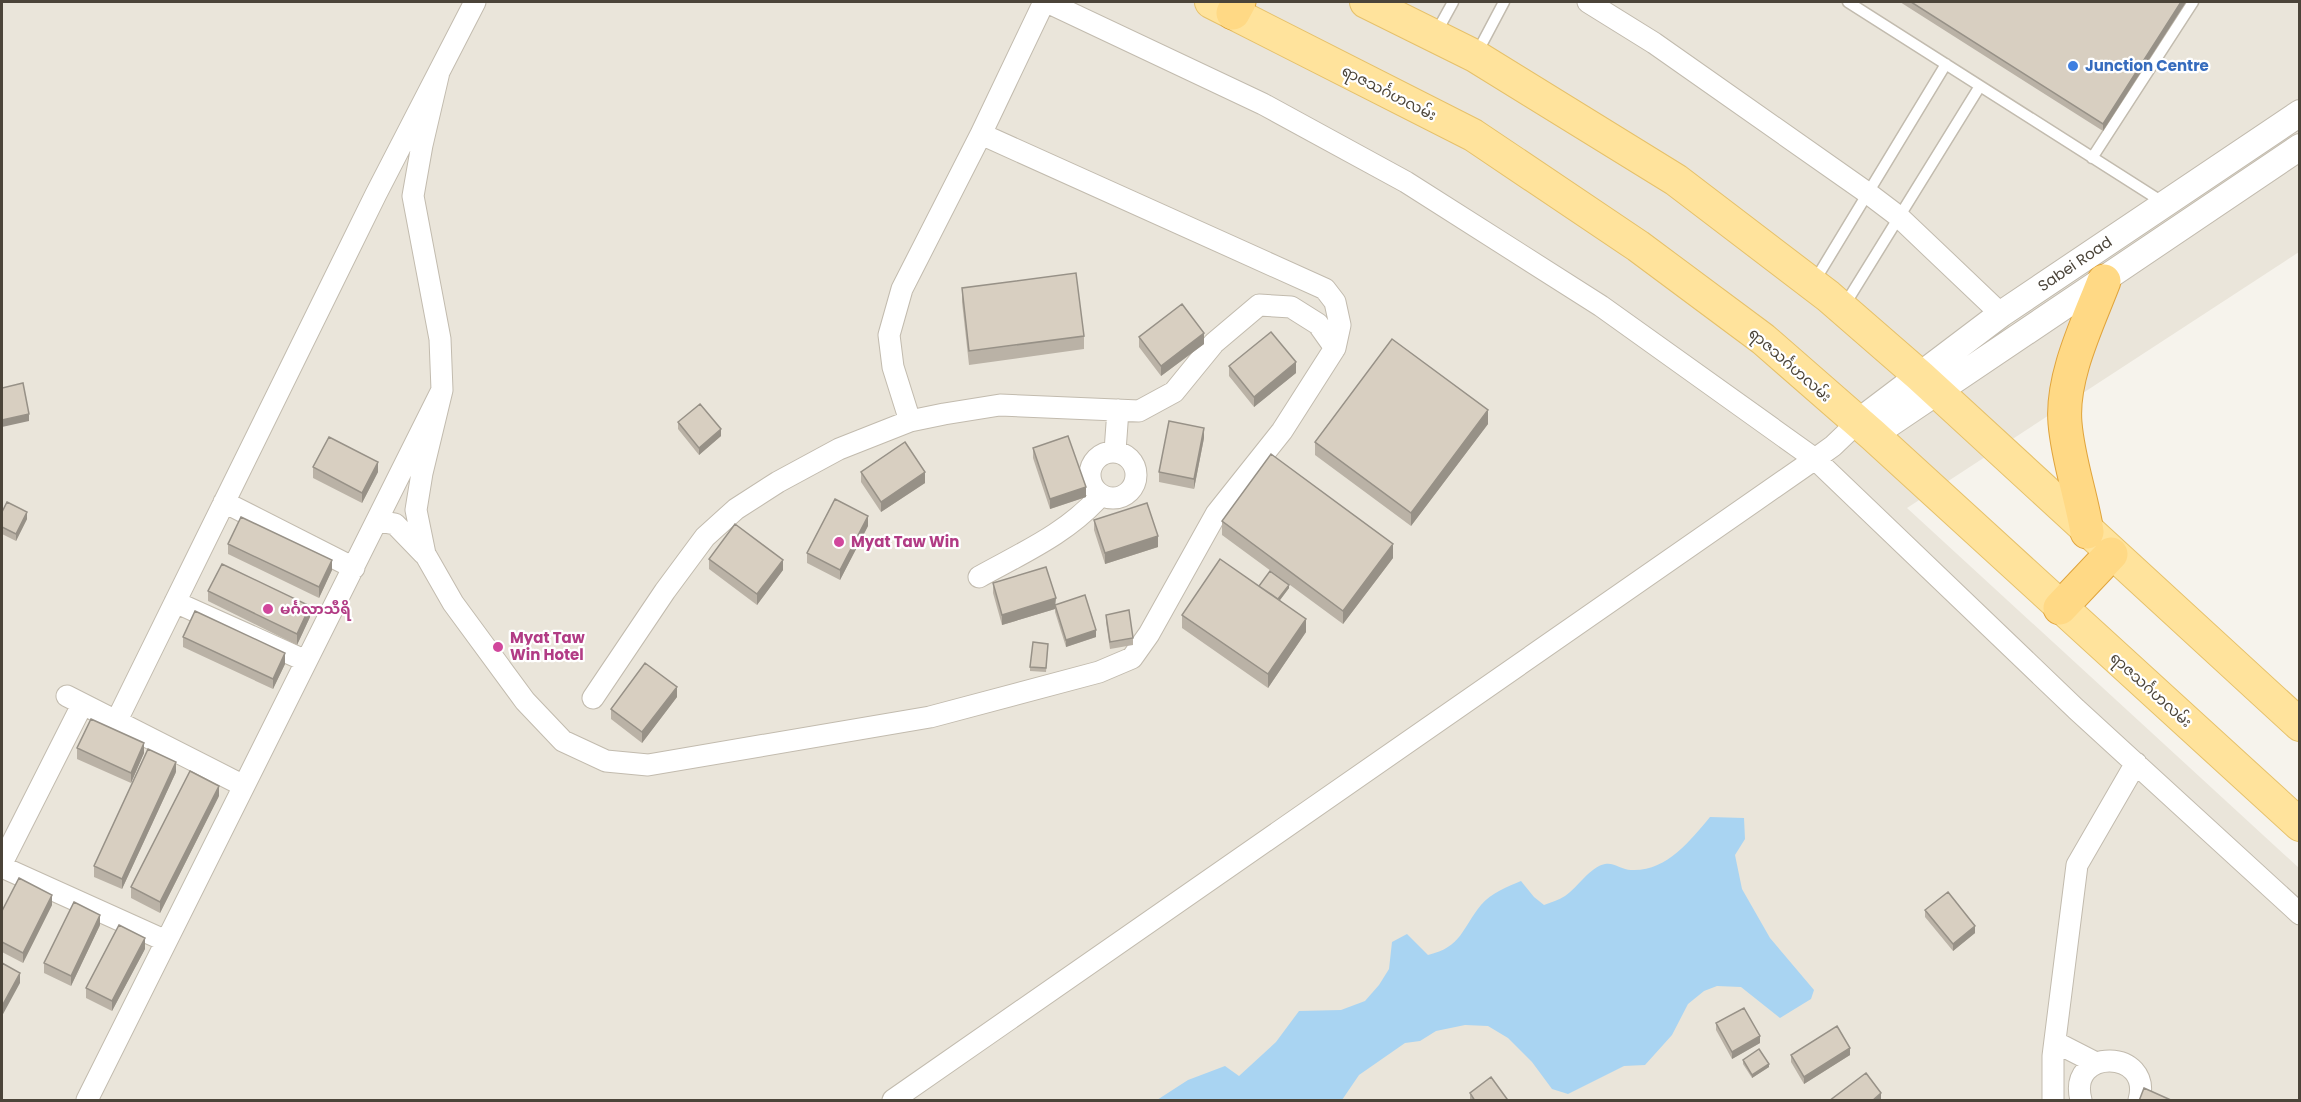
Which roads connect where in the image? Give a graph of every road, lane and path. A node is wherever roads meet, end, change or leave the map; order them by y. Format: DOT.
graph roads {
  1 [pos="475,2"];
  2 [pos="1045,2"];
  3 [pos="1366,2"];
  4 [pos="1453,2"];
  5 [pos="1504,2"];
  6 [pos="1588,2"];
  7 [pos="1848,2"];
  8 [pos="2193,2"];
  9 [pos="1228,5"];
  10 [pos="1435,35"];
  11 [pos="1475,56"];
  12 [pos="1946,64"];
  13 [pos="439,72"];
  14 [pos="1980,86"];
  15 [pos="2300,113"];
  16 [pos="981,134"];
  17 [pos="2300,147"];
  18 [pos="2092,158"];
  19 [pos="1869,194"];
  20 [pos="2165,203"];
  21 [pos="1898,216"];
  22 [pos="2104,281"];
  23 [pos="1813,284"];
  24 [pos="1842,309"];
  25 [pos="2001,314"];
  26 [pos="1335,348"];
  27 [pos="1928,384"];
  28 [pos="442,390"];
  29 [pos="1118,410"];
  30 [pos="910,422"];
  31 [pos="1865,429"];
  32 [pos="1115,451"];
  33 [pos="1815,459"];
  34 [pos="1101,495"];
  35 [pos="224,502"];
  36 [pos="378,521"];
  37 [pos="2087,532"];
  38 [pos="424,554"];
  39 [pos="2112,555"];
  40 [pos="354,568"];
  41 [pos="979,577"];
  42 [pos="175,602"];
  43 [pos="2060,608"];
  44 [pos="306,661"];
  45 [pos="593,698"];
  46 [pos="117,720"];
  47 [pos="2300,725"];
  48 [pos="2136,764"];
  49 [pos="244,786"];
  50 [pos="2300,825"];
  51 [pos="2,865"];
  52 [pos="2300,914"];
  53 [pos="166,941"];
  54 [pos="2055,1042"];
  55 [pos="2096,1064"];
  56 [pos="2079,1100"];
  57 [pos="87,1101"];
  58 [pos="892,1101"];
  59 [pos="2053,1101"];
  60 [pos="2139,1101"];
  1 -- 13 [label="street"];
  2 -- 16 [label="street"];
  2 -- 33 [label="street"];
  3 -- 10 [label="main road"];
  4 -- 10 [label="lane"];
  5 -- 11 [label="lane"];
  6 -- 19 [label="street"];
  7 -- 12 [label="lane"];
  8 -- 18 [label="lane"];
  9 -- 31 [label="main road, ရာဇသင်္ဂဟလမ်း"];
  10 -- 11 [label="main road"];
  11 -- 23 [label="main road"];
  12 -- 14 [label="lane"];
  12 -- 19 [label="lane"];
  13 -- 28 [label="street"];
  13 -- 35 [label="street"];
  14 -- 18 [label="lane"];
  14 -- 21 [label="lane"];
  15 -- 20 [label="street, Sabei Road"];
  16 -- 26 [label="street"];
  16 -- 30 [label="street"];
  17 -- 22 [label="street, Sabei Road"];
  18 -- 20 [label="lane"];
  19 -- 21 [label="street"];
  19 -- 23 [label="lane"];
  20 -- 25 [label="street, Sabei Road"];
  21 -- 24 [label="lane"];
  21 -- 25 [label="street"];
  22 -- 27 [label="street, Sabei Road"];
  22 -- 37 [label="highway"];
  23 -- 24 [label="main road"];
  24 -- 27 [label="main road"];
  25 -- 27 [label="street, Sabei Road"];
  26 -- 29 [label="street"];
  26 -- 38 [label="street"];
  27 -- 31 [label="street, Sabei Road"];
  27 -- 37 [label="main road"];
  28 -- 36 [label="street"];
  28 -- 38 [label="street"];
  29 -- 30 [label="street"];
  29 -- 32 [label="street"];
  30 -- 45 [label="street"];
  31 -- 33 [label="street"];
  31 -- 43 [label="main road, ရာဇသင်္ဂဟလမ်း"];
  32 -- 34 [label="street"];
  32 -- 34 [label="street"];
  33 -- 48 [label="street"];
  33 -- 58 [label="street"];
  34 -- 41 [label="street"];
  35 -- 40 [label="street"];
  35 -- 42 [label="street"];
  36 -- 38 [label="street"];
  36 -- 40 [label="street"];
  37 -- 39 [label="main road"];
  39 -- 43 [label="highway"];
  39 -- 47 [label="main road"];
  40 -- 44 [label="street"];
  42 -- 44 [label="street"];
  42 -- 46 [label="street"];
  43 -- 50 [label="main road, ရာဇသင်္ဂဟလမ်း"];
  44 -- 49 [label="street"];
  46 -- 49 [label="street"];
  46 -- 51 [label="street"];
  48 -- 52 [label="street"];
  48 -- 54 [label="street"];
  49 -- 53 [label="street"];
  51 -- 53 [label="street"];
  53 -- 57 [label="street"];
  54 -- 55 [label="street"];
  54 -- 59 [label="street"];
  55 -- 56 [label="street"];
  55 -- 60 [label="street"];
}
